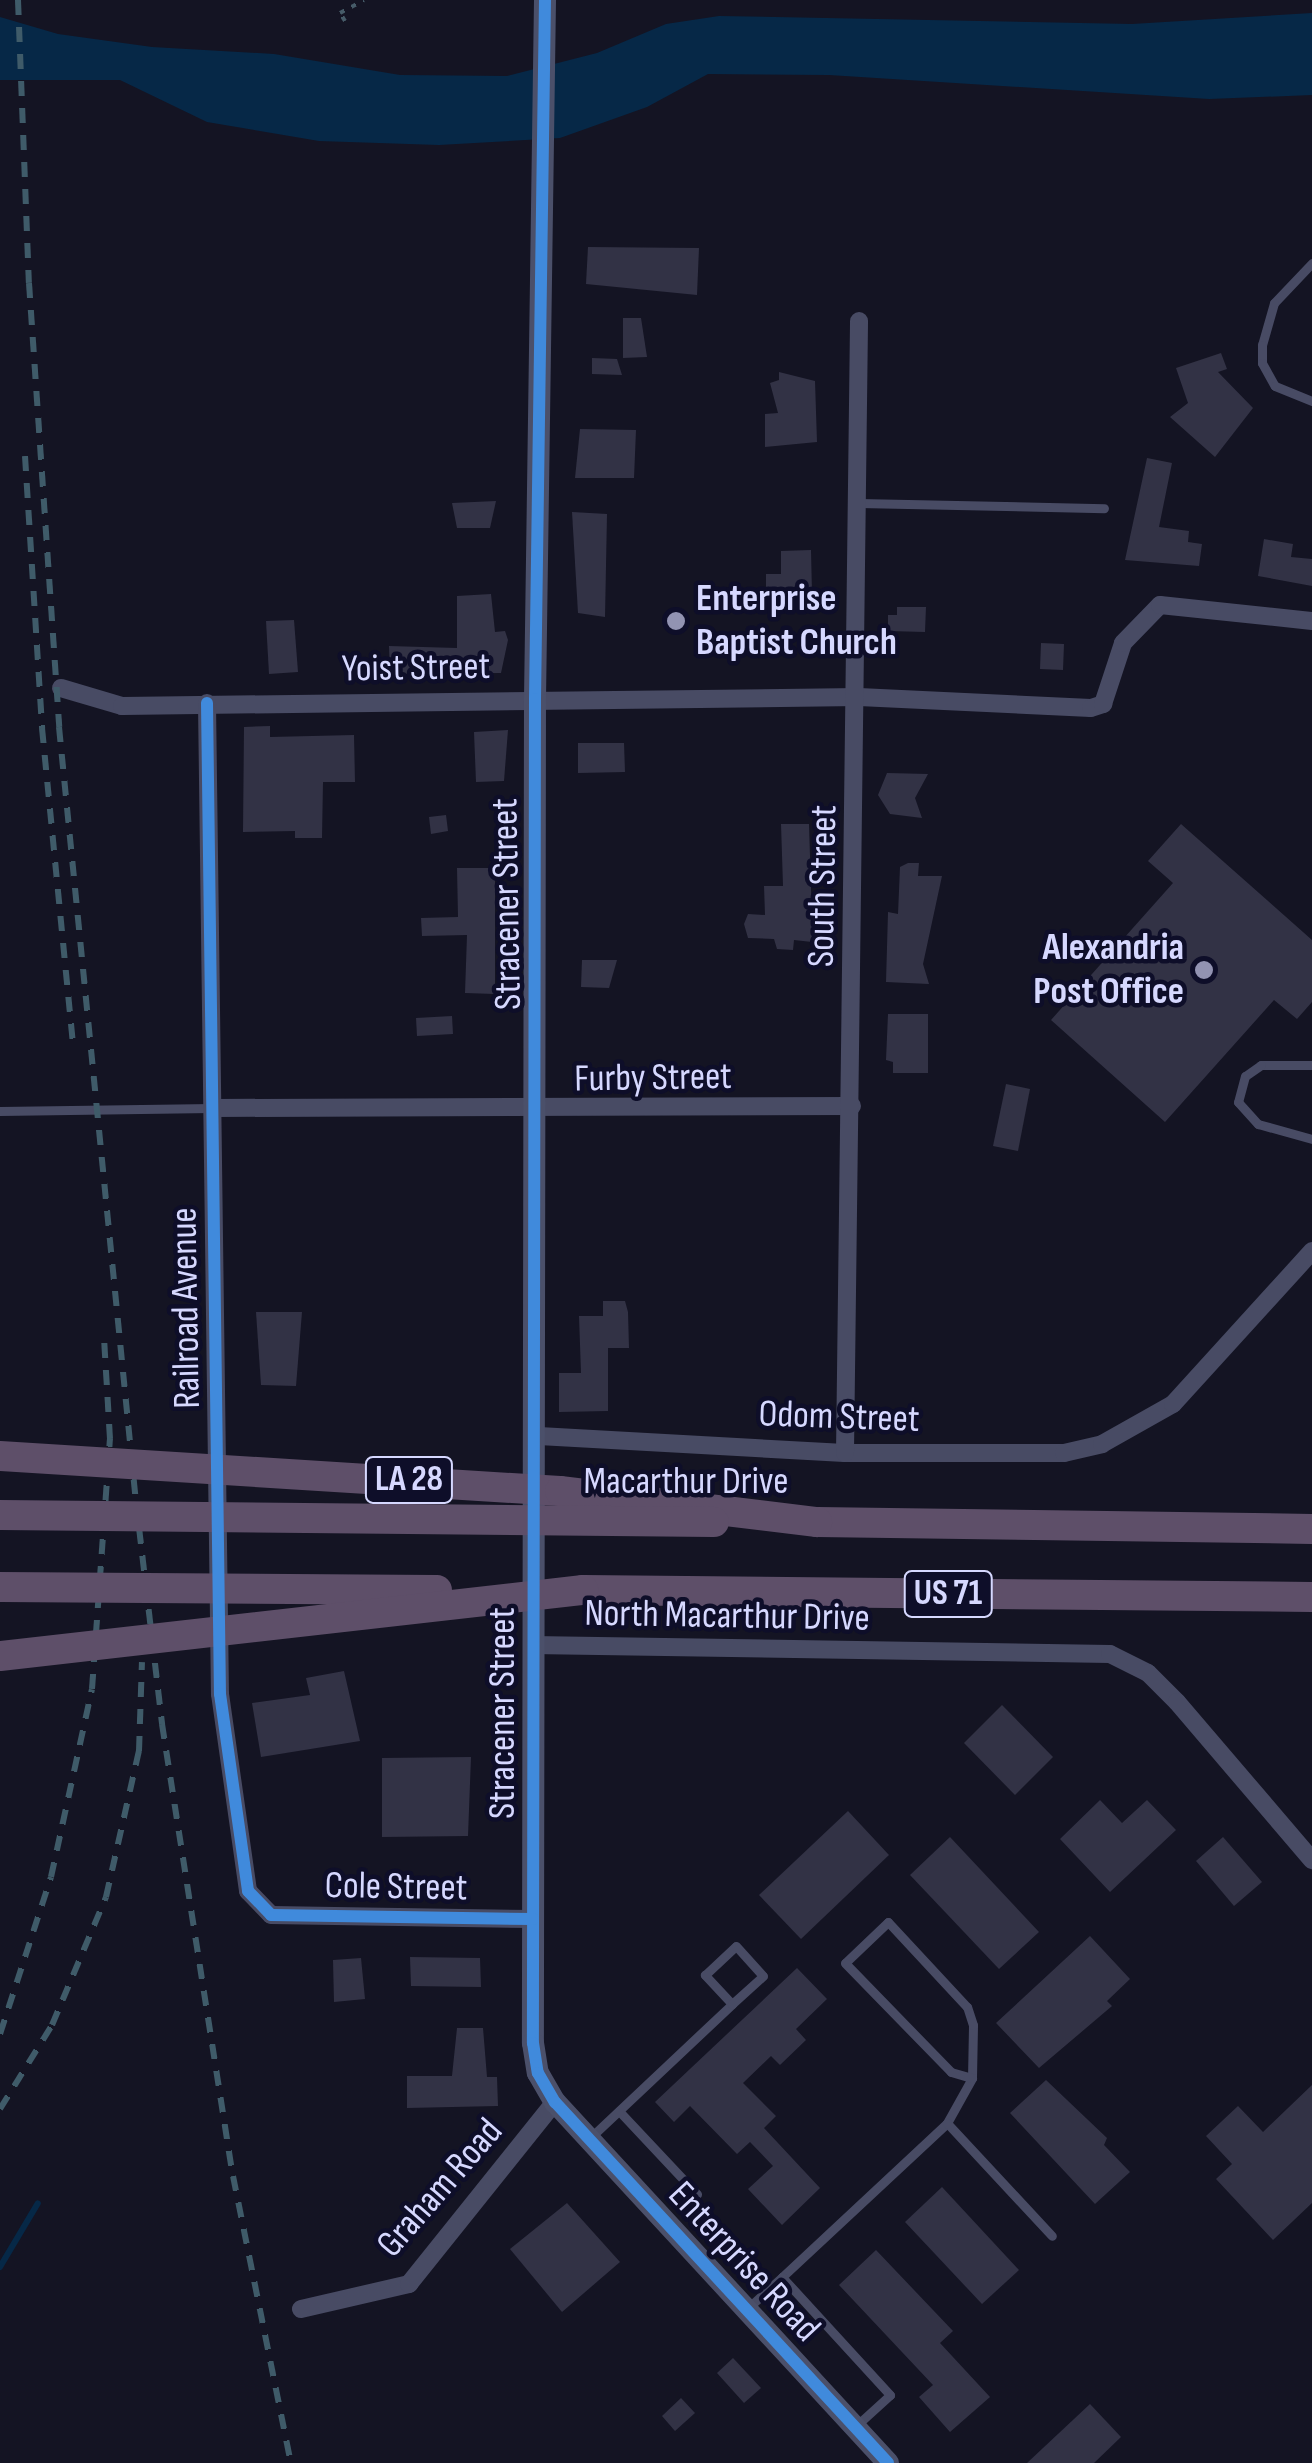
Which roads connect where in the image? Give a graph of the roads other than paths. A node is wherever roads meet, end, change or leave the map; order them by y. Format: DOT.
graph roads {
  1 [pos="545,5"];
  2 [pos="1312,263"];
  3 [pos="859,320"];
  4 [pos="1312,401"];
  5 [pos="859,503"];
  6 [pos="1104,508"];
  7 [pos="1312,621"];
  8 [pos="61,688"];
  9 [pos="859,697"];
  10 [pos="535,699"];
  11 [pos="206,703"];
  12 [pos="1312,1065"];
  13 [pos="852,1106"];
  14 [pos="214,1108"];
  15 [pos="539,1109"];
  16 [pos="0,1112"];
  17 [pos="1312,1139"];
  18 [pos="1312,1251"];
  19 [pos="539,1436"];
  20 [pos="845,1453"];
  21 [pos="0,1456"];
  22 [pos="0,1515"];
  23 [pos="817,1522"];
  24 [pos="1304,1529"];
  25 [pos="0,1587"];
  26 [pos="583,1590"];
  27 [pos="1312,1597"];
  28 [pos="532,1645"];
  29 [pos="0,1656"];
  30 [pos="1312,1860"];
  31 [pos="261,1906"];
  32 [pos="532,1918"];
  33 [pos="732,2004"];
  34 [pos="972,2078"];
  35 [pos="556,2102"];
  36 [pos="620,2110"];
  37 [pos="947,2124"];
  38 [pos="590,2138"];
  39 [pos="697,2194"];
  40 [pos="1052,2236"];
  41 [pos="782,2277"];
  42 [pos="301,2309"];
  43 [pos="747,2310"];
  44 [pos="854,2427"];
  45 [pos="888,2463"];
  1 -- 10 [label="street, Stracener Street"];
  2 -- 4 [label="lane"];
  3 -- 5 [label="street, South Street"];
  5 -- 6 [label="lane"];
  5 -- 9 [label="street, South Street"];
  7 -- 9 [label="street, Yoist Street"];
  8 -- 11 [label="street, Yoist Street"];
  9 -- 10 [label="street, Yoist Street"];
  9 -- 13 [label="street, South Street"];
  10 -- 11 [label="street, Yoist Street"];
  10 -- 15 [label="street, Stracener Street"];
  11 -- 14 [label="street, Railroad Avenue"];
  12 -- 17 [label="lane"];
  13 -- 15 [label="street, Furby Street"];
  13 -- 20 [label="street, South Street"];
  14 -- 15 [label="street, Furby Street"];
  14 -- 16 [label="lane"];
  14 -- 31 [label="street, Railroad Avenue"];
  15 -- 19 [label="street, Stracener Street"];
  18 -- 20 [label="street, Odom Street"];
  19 -- 20 [label="street, Odom Street"];
  19 -- 28 [label="street, Stracener Street"];
  21 -- 23 [label="highway, LA 28, bridge"];
  22 -- 23 [label="highway, Macarthur Drive / US 71, bridge"];
  23 -- 24 [label="highway, Macarthur Drive / US 71"];
  25 -- 26 [label="highway, US 71, bridge"];
  26 -- 27 [label="highway, US 71"];
  26 -- 29 [label="highway, bridge"];
  28 -- 30 [label="street, North Macarthur Drive"];
  28 -- 32 [label="street, Stracener Street"];
  31 -- 32 [label="street, Cole Street"];
  32 -- 35 [label="street, Stracener Street"];
  33 -- 33 [label="lane"];
  33 -- 36 [label="lane"];
  34 -- 34 [label="lane"];
  34 -- 37 [label="lane"];
  35 -- 38 [label="street, Enterprise Road"];
  35 -- 42 [label="street, Graham Road"];
  36 -- 38 [label="lane"];
  36 -- 39 [label="lane"];
  37 -- 40 [label="lane"];
  37 -- 41 [label="lane"];
  38 -- 43 [label="street, Enterprise Road"];
  41 -- 43 [label="lane"];
  41 -- 44 [label="lane"];
  43 -- 44 [label="street, Enterprise Road"];
  44 -- 45 [label="street, Enterprise Road"];
}
